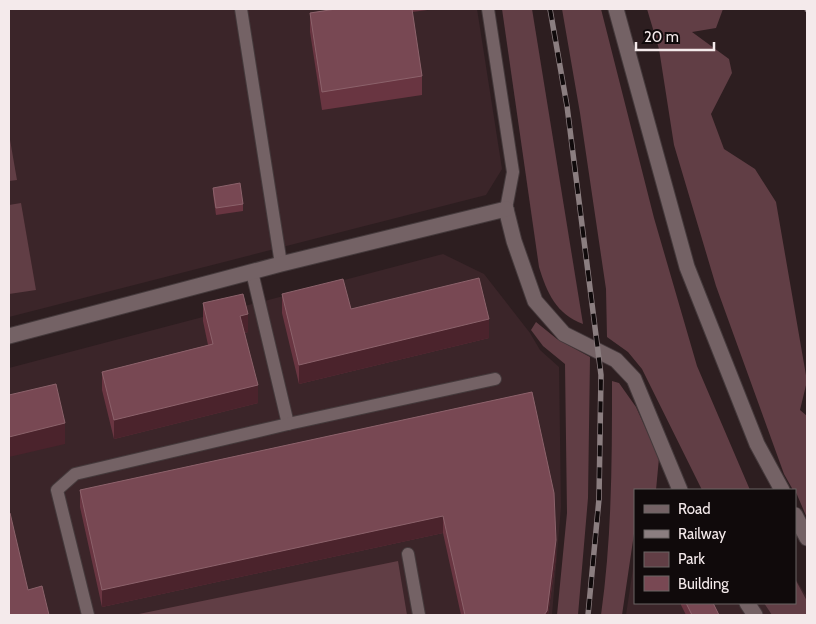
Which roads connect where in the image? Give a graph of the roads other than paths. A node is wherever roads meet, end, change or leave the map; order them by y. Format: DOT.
graph roads {
  1 [pos="240,9"];
  2 [pos="488,9"];
  3 [pos="616,9"];
  4 [pos="506,209"];
  5 [pos="281,264"];
  6 [pos="252,272"];
  7 [pos="9,336"];
  8 [pos="495,378"];
  9 [pos="288,424"];
  10 [pos="680,489"];
  11 [pos="781,489"];
  12 [pos="796,517"];
  13 [pos="807,538"];
  14 [pos="408,554"];
  15 [pos="748,604"];
  16 [pos="88,615"];
  17 [pos="419,615"];
  18 [pos="754,615"];
  1 -- 5 [label="lane"];
  2 -- 4 [label="lane"];
  3 -- 11 [label="street"];
  4 -- 5 [label="street"];
  4 -- 10 [label="street"];
  5 -- 6 [label="street"];
  6 -- 7 [label="street"];
  6 -- 9 [label="lane"];
  8 -- 9 [label="lane"];
  9 -- 16 [label="lane"];
  12 -- 13 [label="street"];
  14 -- 17 [label="lane"];
  15 -- 18 [label="street"];
}
